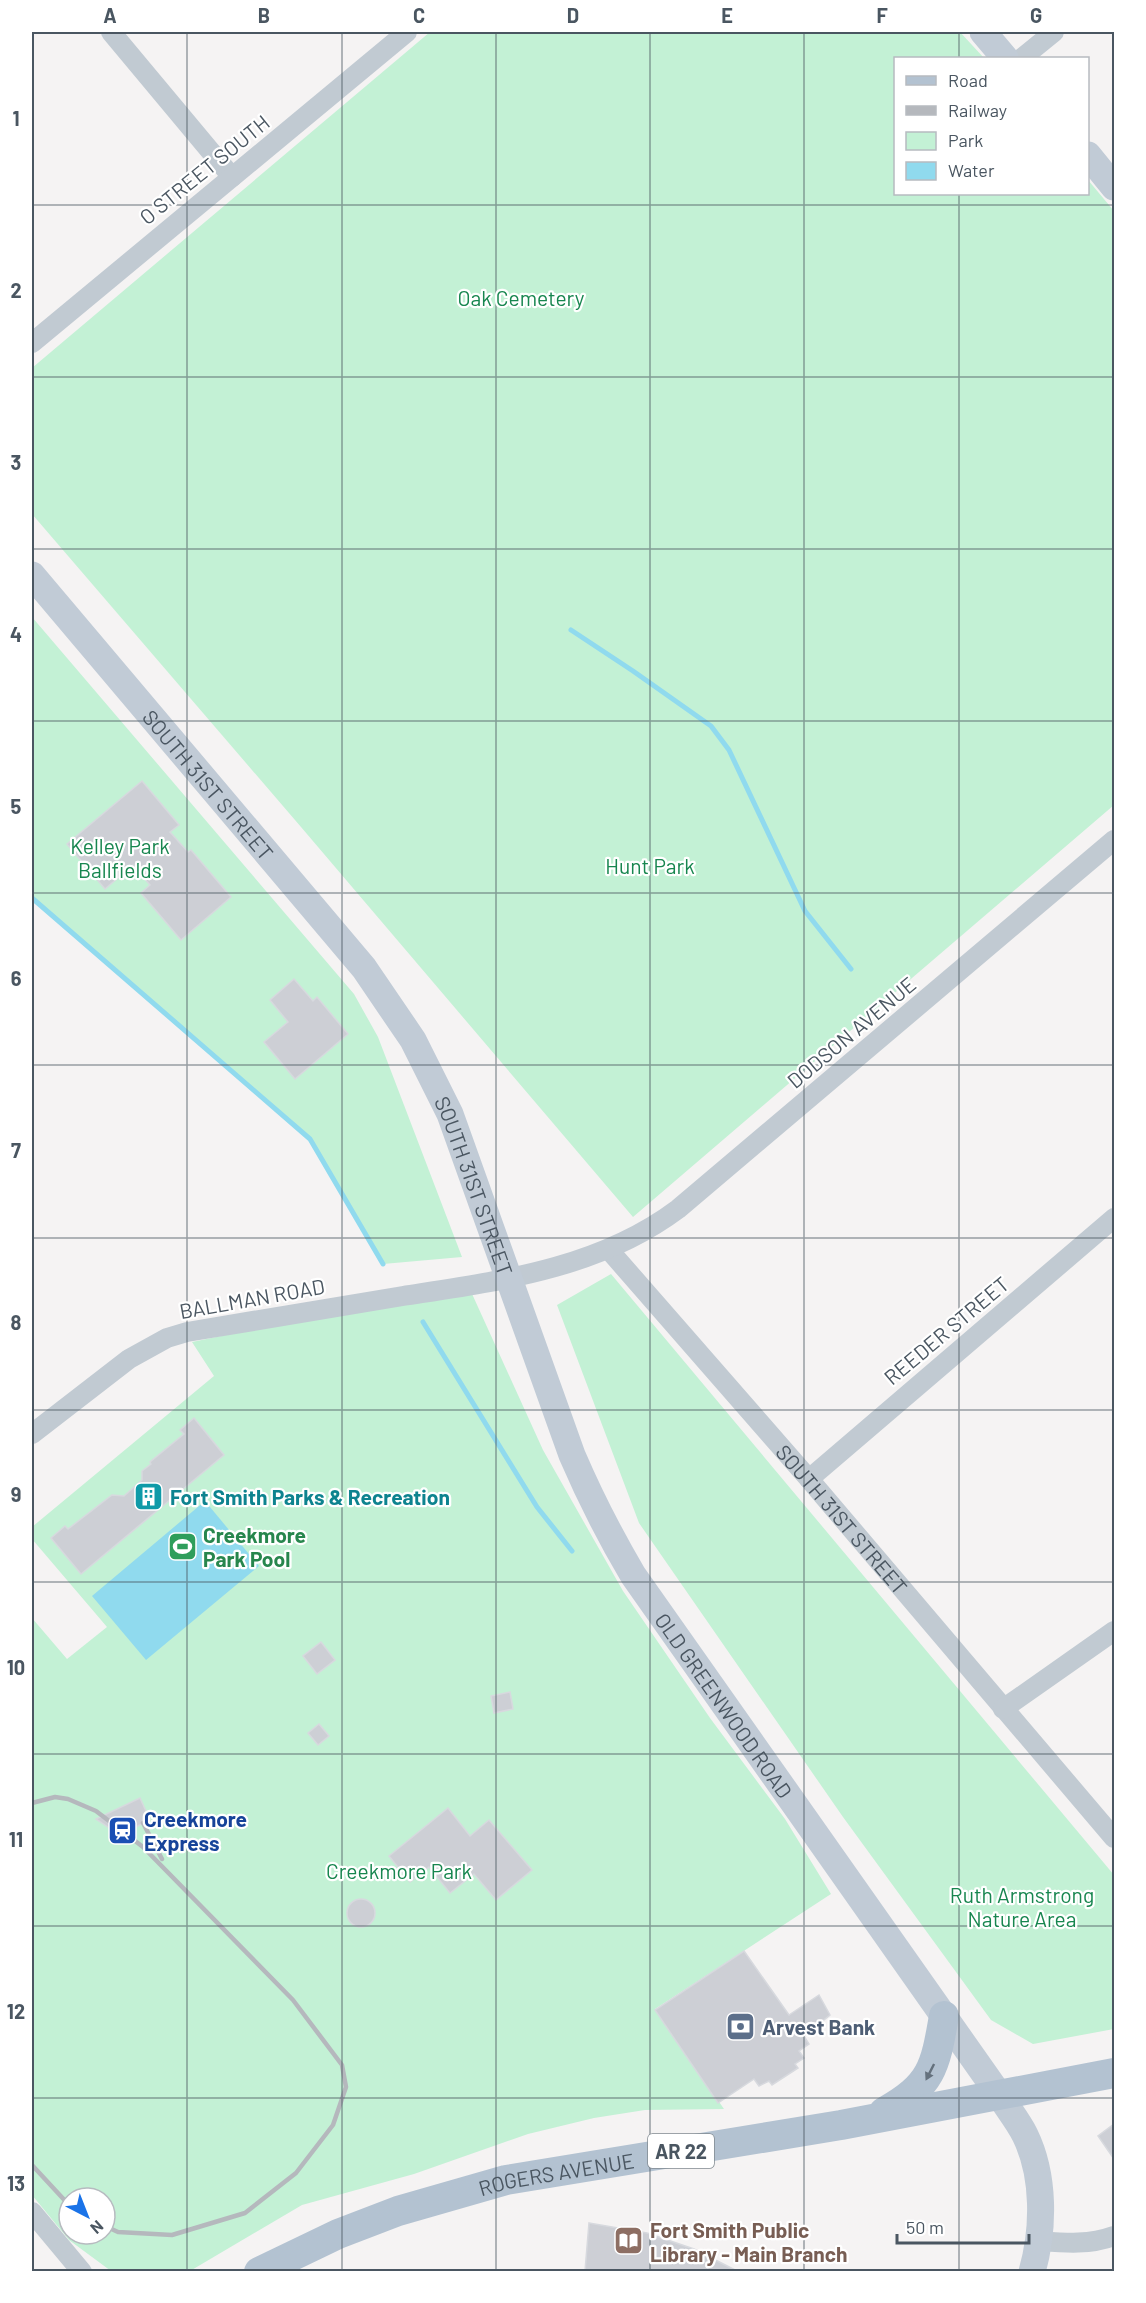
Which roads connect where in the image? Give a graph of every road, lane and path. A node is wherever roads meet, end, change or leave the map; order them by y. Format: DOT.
graph roads {
  1 [pos="111,32"];
  2 [pos="407,32"];
  3 [pos="983,32"];
  4 [pos="1054,32"];
  5 [pos="1004,57"];
  6 [pos="1023,57"];
  7 [pos="1089,156"];
  8 [pos="232,177"];
  9 [pos="1114,187"];
  10 [pos="32,343"];
  11 [pos="32,575"];
  12 [pos="1114,840"];
  13 [pos="1114,1218"];
  14 [pos="609,1250"];
  15 [pos="510,1279"];
  16 [pos="32,1434"];
  17 [pos="809,1479"];
  18 [pos="1114,1631"];
  19 [pos="1004,1709"];
  20 [pos="1114,1838"];
  21 [pos="944,2016"];
  22 [pos="1114,2073"];
  23 [pos="1000,2096"];
  24 [pos="872,2119"];
  25 [pos="32,2212"];
  26 [pos="1114,2236"];
  27 [pos="1040,2241"];
  28 [pos="82,2271"];
  29 [pos="259,2271"];
  30 [pos="1032,2271"];
  1 -- 8 [label="street"];
  2 -- 8 [label="street, O STREET SOUTH"];
  3 -- 5 [label="main road"];
  4 -- 6 [label="street"];
  7 -- 9 [label="main road"];
  8 -- 10 [label="street, O STREET SOUTH"];
  11 -- 15 [label="main road, SOUTH 31ST STREET"];
  12 -- 14 [label="street, DODSON AVENUE"];
  13 -- 17 [label="street, REEDER STREET"];
  14 -- 15 [label="street, SOUTH 31ST STREET"];
  14 -- 17 [label="street, SOUTH 31ST STREET"];
  15 -- 16 [label="street, BALLMAN ROAD"];
  15 -- 21 [label="main road, OLD GREENWOOD ROAD"];
  17 -- 19 [label="street, SOUTH 31ST STREET"];
  18 -- 19 [label="street"];
  19 -- 20 [label="street, SOUTH 31ST STREET"];
  21 -- 23 [label="main road, OLD GREENWOOD ROAD"];
  21 -- 24 [label="main road, one-way"];
  22 -- 23 [label="main road, ROGERS AVENUE / AR 22"];
  23 -- 24 [label="main road, ROGERS AVENUE / AR 22"];
  23 -- 27 [label="main road, OLD GREENWOOD ROAD"];
  24 -- 29 [label="main road, ROGERS AVENUE / AR 22"];
  25 -- 28 [label="street"];
  26 -- 27 [label="street"];
  27 -- 30 [label="main road, OLD GREENWOOD ROAD"];
}
